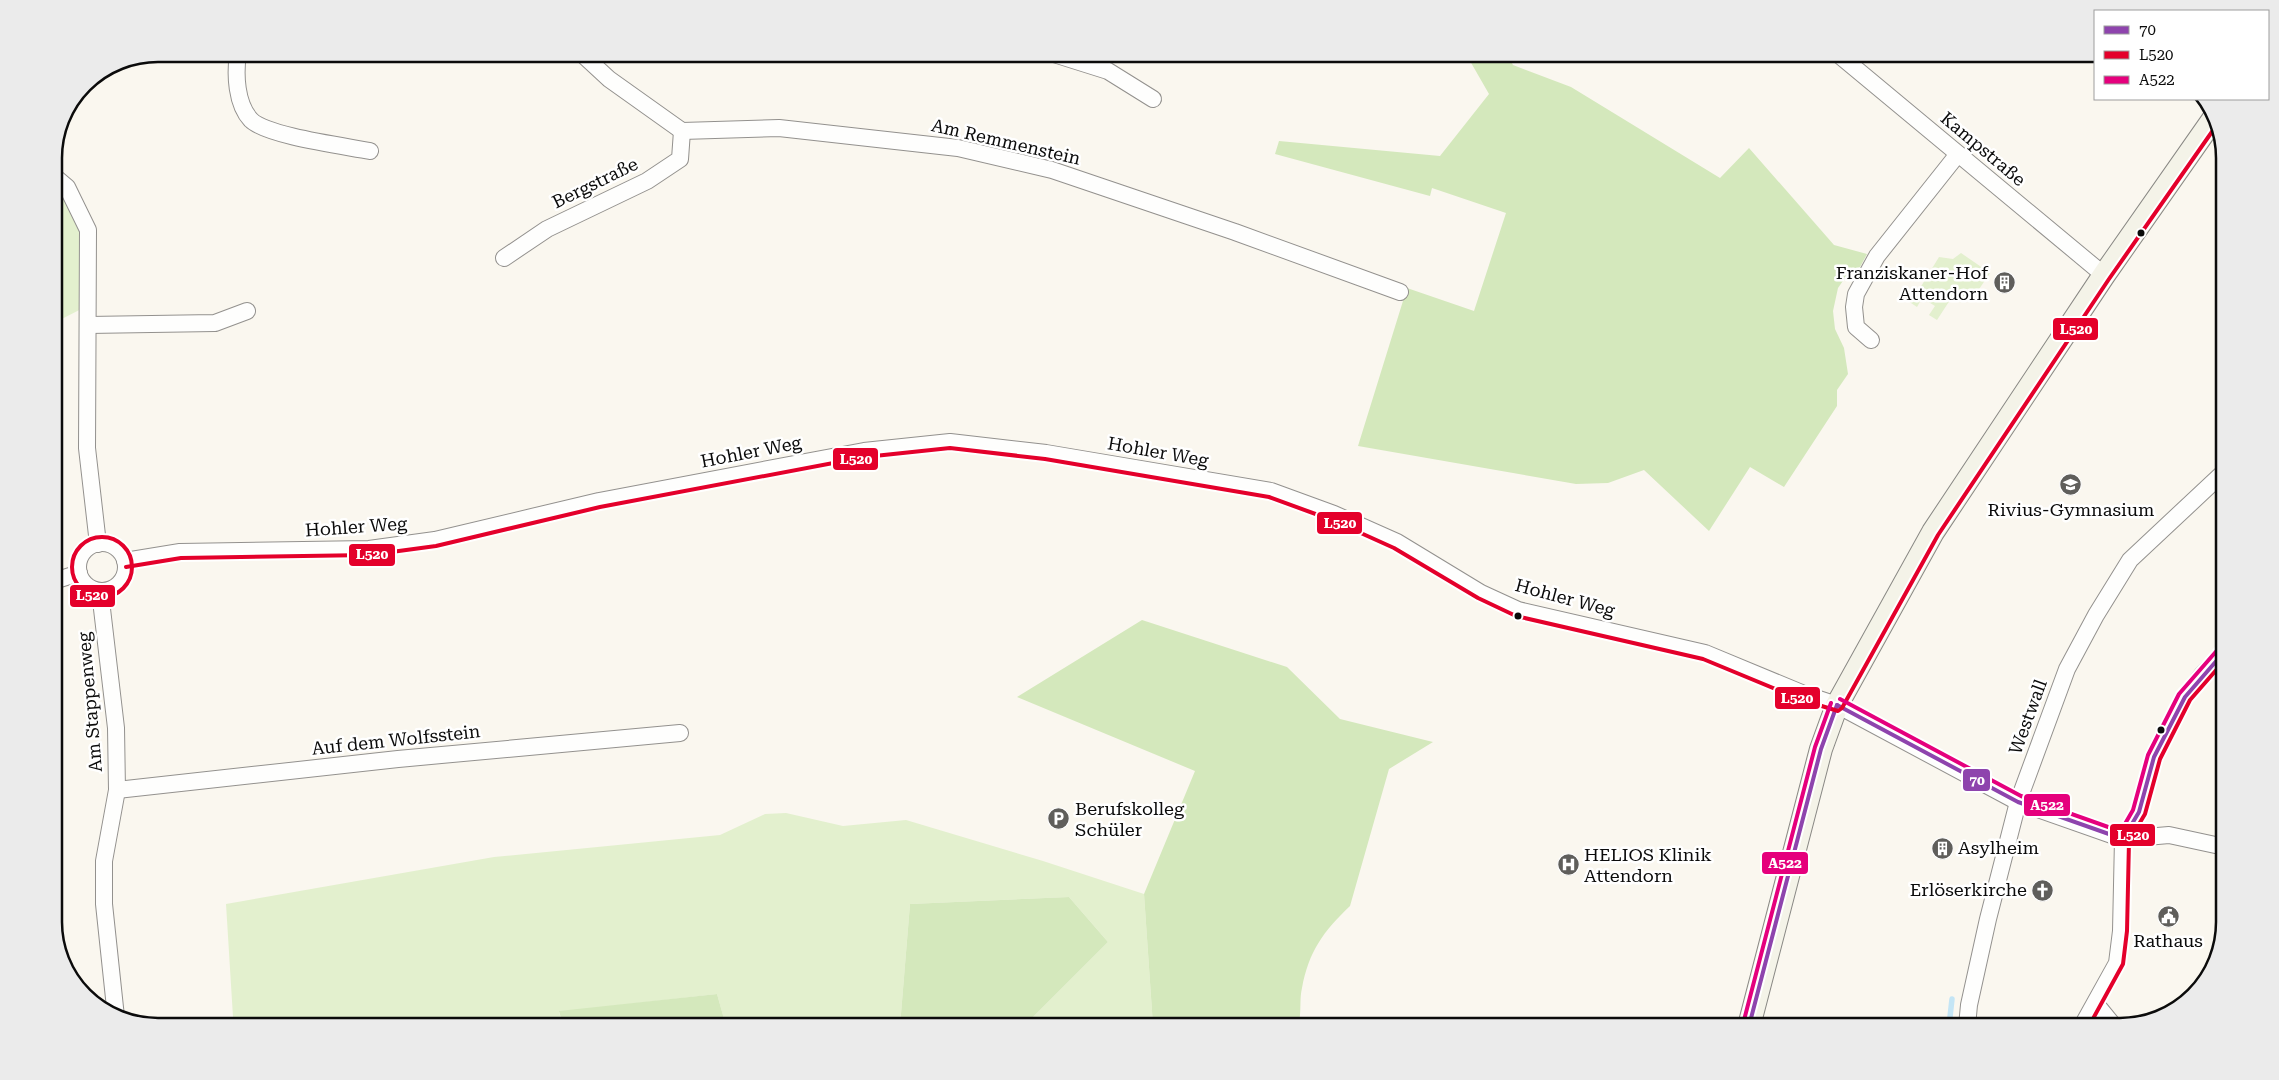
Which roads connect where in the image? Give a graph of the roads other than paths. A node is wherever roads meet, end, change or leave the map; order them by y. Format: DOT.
graph roads {
  1 [pos="1848,62"];
  2 [pos="237,63"];
  3 [pos="591,63"];
  4 [pos="1081,63"];
  5 [pos="1153,99"];
  6 [pos="2210,124"];
  7 [pos="682,132"];
  8 [pos="370,151"];
  9 [pos="1958,154"];
  10 [pos="63,184"];
  11 [pos="504,258"];
  12 [pos="2104,275"];
  13 [pos="1400,292"];
  14 [pos="247,311"];
  15 [pos="88,325"];
  16 [pos="1871,340"];
  17 [pos="2216,480"];
  18 [pos="98,544"];
  19 [pos="125,561"];
  20 [pos="79,573"];
  21 [pos="63,578"];
  22 [pos="100,592"];
  23 [pos="2216,660"];
  24 [pos="1837,705"];
  25 [pos="680,733"];
  26 [pos="117,790"];
  27 [pos="2018,802"];
  28 [pos="2122,839"];
  29 [pos="2216,845"];
  30 [pos="2096,1004"];
  31 [pos="115,1007"];
  32 [pos="1751,1018"];
  33 [pos="1968,1018"];
  34 [pos="2087,1018"];
  35 [pos="2107,1018"];
  1 -- 9 [label="street, Kampstraße"];
  2 -- 8 [label="street"];
  3 -- 7 [label="street"];
  4 -- 5 [label="street"];
  6 -- 12 [label="main road"];
  7 -- 11 [label="street, Bergstraße"];
  7 -- 13 [label="street, Am Remmenstein"];
  9 -- 12 [label="street, Kampstraße"];
  9 -- 16 [label="street"];
  10 -- 15 [label="street"];
  12 -- 24 [label="main road"];
  14 -- 15 [label="street"];
  15 -- 18 [label="street"];
  17 -- 27 [label="street, Westwall"];
  18 -- 19 [label="street"];
  18 -- 20 [label="street"];
  19 -- 22 [label="street"];
  19 -- 24 [label="street, Hohler Weg"];
  20 -- 21 [label="street"];
  20 -- 22 [label="street"];
  22 -- 26 [label="street, Am Stappenweg"];
  23 -- 28 [label="street"];
  24 -- 27 [label="street, Hohler Weg"];
  24 -- 32 [label="main road"];
  25 -- 26 [label="street, Auf dem Wolfsstein"];
  26 -- 31 [label="street, Am Stappenweg"];
  27 -- 28 [label="street, Hohler Weg"];
  27 -- 33 [label="street, Westwall"];
  28 -- 29 [label="street"];
  28 -- 30 [label="street"];
  30 -- 34 [label="street"];
  30 -- 35 [label="street"];
}
